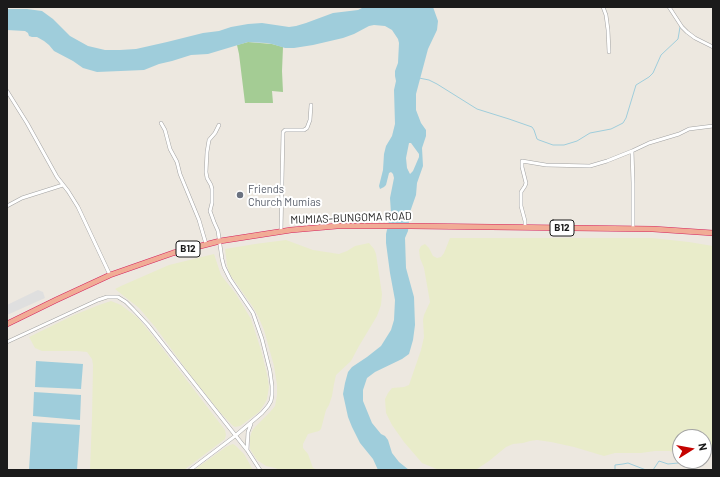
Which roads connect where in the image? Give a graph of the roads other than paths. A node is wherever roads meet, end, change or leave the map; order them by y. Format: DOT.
graph roads {
  1 [pos="603,7"];
  2 [pos="668,7"];
  3 [pos="713,47"];
  4 [pos="609,52"];
  5 [pos="7,91"];
  6 [pos="311,105"];
  7 [pos="162,123"];
  8 [pos="219,125"];
  9 [pos="713,126"];
  10 [pos="632,151"];
  11 [pos="63,185"];
  12 [pos="7,206"];
  13 [pos="525,228"];
  14 [pos="633,229"];
  15 [pos="281,231"];
  16 [pos="713,233"];
  17 [pos="220,241"];
  18 [pos="206,244"];
  19 [pos="110,275"];
  20 [pos="7,324"];
  21 [pos="7,342"];
  22 [pos="252,422"];
  23 [pos="235,436"];
  24 [pos="247,450"];
  25 [pos="190,470"];
  26 [pos="260,470"];
  1 -- 4 [label="street"];
  2 -- 3 [label="street"];
  5 -- 11 [label="street"];
  6 -- 15 [label="street"];
  7 -- 18 [label="street"];
  8 -- 17 [label="street"];
  9 -- 10 [label="street"];
  10 -- 13 [label="street"];
  10 -- 14 [label="street"];
  11 -- 12 [label="street"];
  11 -- 19 [label="street"];
  13 -- 14 [label="highway, MUMIAS-BUNGOMA ROAD / B12"];
  13 -- 15 [label="highway, MUMIAS-BUNGOMA ROAD / B12"];
  14 -- 16 [label="highway, MUMIAS-BUNGOMA ROAD / B12"];
  15 -- 17 [label="highway, MUMIAS-BUNGOMA ROAD / B12"];
  17 -- 18 [label="highway, MUMIAS-BUNGOMA ROAD / B12"];
  17 -- 22 [label="street"];
  18 -- 19 [label="highway, MUMIAS-BUNGOMA ROAD / B12"];
  19 -- 20 [label="highway, MUMIAS-BUNGOMA ROAD / B12"];
  21 -- 23 [label="street"];
  22 -- 23 [label="street"];
  22 -- 24 [label="street"];
  23 -- 24 [label="street"];
  23 -- 25 [label="street"];
  24 -- 26 [label="street"];
}
